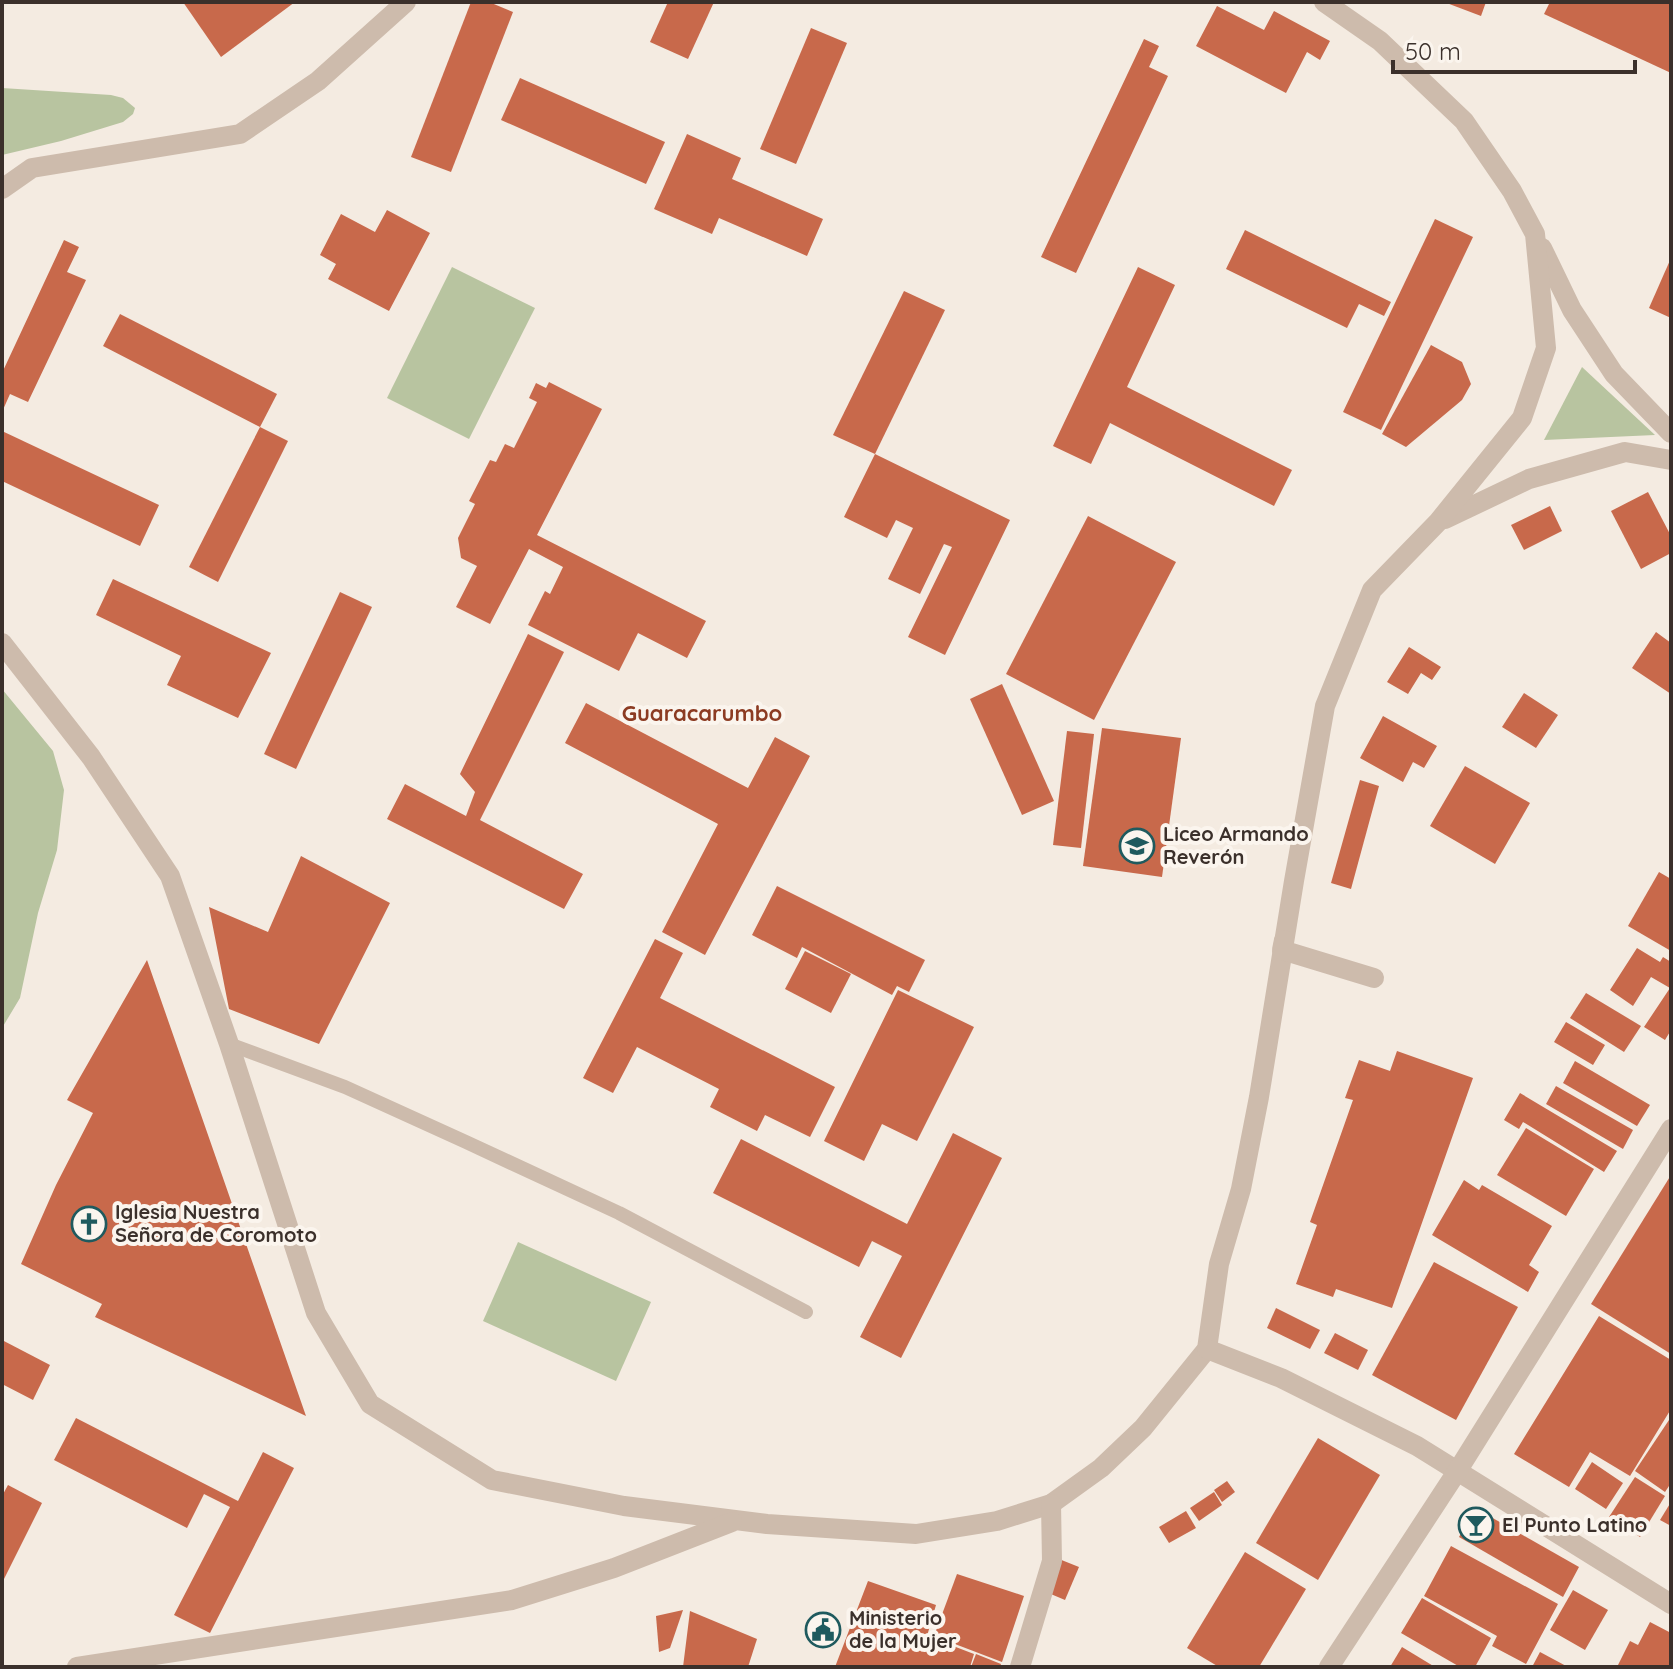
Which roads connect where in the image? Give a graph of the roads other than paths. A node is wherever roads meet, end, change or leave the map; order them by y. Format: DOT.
graph roads {
  1 [pos="406,2"];
  2 [pos="1324,2"];
  3 [pos="2,189"];
  4 [pos="1535,234"];
  5 [pos="1671,433"];
  6 [pos="1671,460"];
  7 [pos="1438,522"];
  8 [pos="2,643"];
  9 [pos="1282,950"];
  10 [pos="1374,978"];
  11 [pos="229,1044"];
  12 [pos="1671,1129"];
  13 [pos="806,1312"];
  14 [pos="1207,1349"];
  15 [pos="1458,1470"];
  16 [pos="1051,1504"];
  17 [pos="736,1521"];
  18 [pos="1671,1604"];
  19 [pos="77,1667"];
  20 [pos="1020,1667"];
  21 [pos="1329,1667"];
  1 -- 3 [label="street"];
  2 -- 4 [label="street"];
  4 -- 5 [label="street"];
  4 -- 7 [label="street"];
  6 -- 7 [label="street"];
  7 -- 9 [label="street"];
  8 -- 11 [label="street"];
  9 -- 10 [label="street"];
  9 -- 14 [label="street"];
  11 -- 13 [label="lane"];
  11 -- 17 [label="street"];
  12 -- 15 [label="street"];
  14 -- 15 [label="street"];
  14 -- 16 [label="street"];
  15 -- 18 [label="street"];
  15 -- 21 [label="street"];
  16 -- 17 [label="street"];
  16 -- 20 [label="street"];
  17 -- 19 [label="street"];
}
